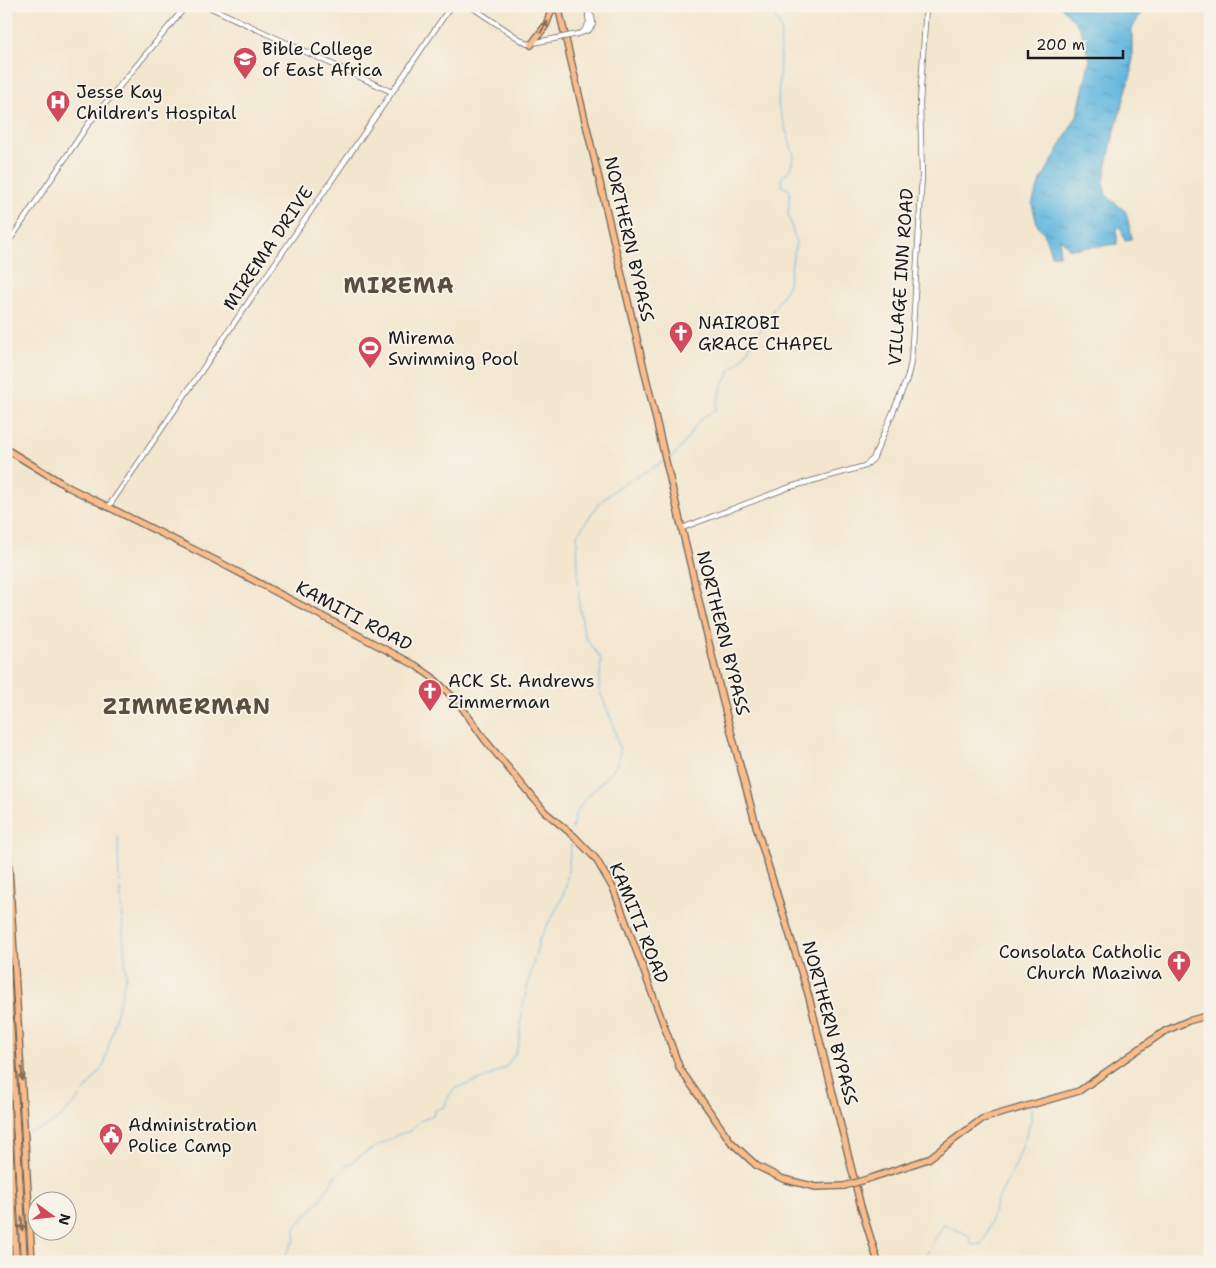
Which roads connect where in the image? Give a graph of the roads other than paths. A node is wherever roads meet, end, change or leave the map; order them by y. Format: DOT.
graph roads {
  1 [pos="186,6"];
  2 [pos="207,6"];
  3 [pos="451,6"];
  4 [pos="470,6"];
  5 [pos="553,6"];
  6 [pos="558,6"];
  7 [pos="582,6"];
  8 [pos="926,6"];
  9 [pos="531,45"];
  10 [pos="392,92"];
  11 [pos="6,246"];
  12 [pos="6,449"];
  13 [pos="110,506"];
  14 [pos="682,528"];
  15 [pos="6,816"];
  16 [pos="6,948"];
  17 [pos="1210,1015"];
  18 [pos="6,1082"];
  19 [pos="6,1227"];
  20 [pos="8,1262"];
  21 [pos="16,1262"];
  22 [pos="24,1262"];
  23 [pos="32,1262"];
  24 [pos="878,1262"];
  1 -- 11 [label="street"];
  2 -- 10 [label="street"];
  3 -- 10 [label="street, MIREMA DRIVE"];
  4 -- 9 [label="street"];
  9 -- 5 [label="main road, one-way"];
  6 -- 14 [label="main road, NORTHERN BYPASS"];
  7 -- 9 [label="street, bridge"];
  8 -- 14 [label="street, VILLAGE INN ROAD"];
  10 -- 13 [label="street, MIREMA DRIVE"];
  12 -- 13 [label="main road, KAMITI ROAD"];
  13 -- 17 [label="main road, KAMITI ROAD, bridge"];
  14 -- 24 [label="main road, NORTHERN BYPASS"];
  15 -- 23 [label="main road, one-way"];
  16 -- 22 [label="highway, one-way"];
  18 -- 21 [label="highway"];
  19 -- 20 [label="main road"];
}
